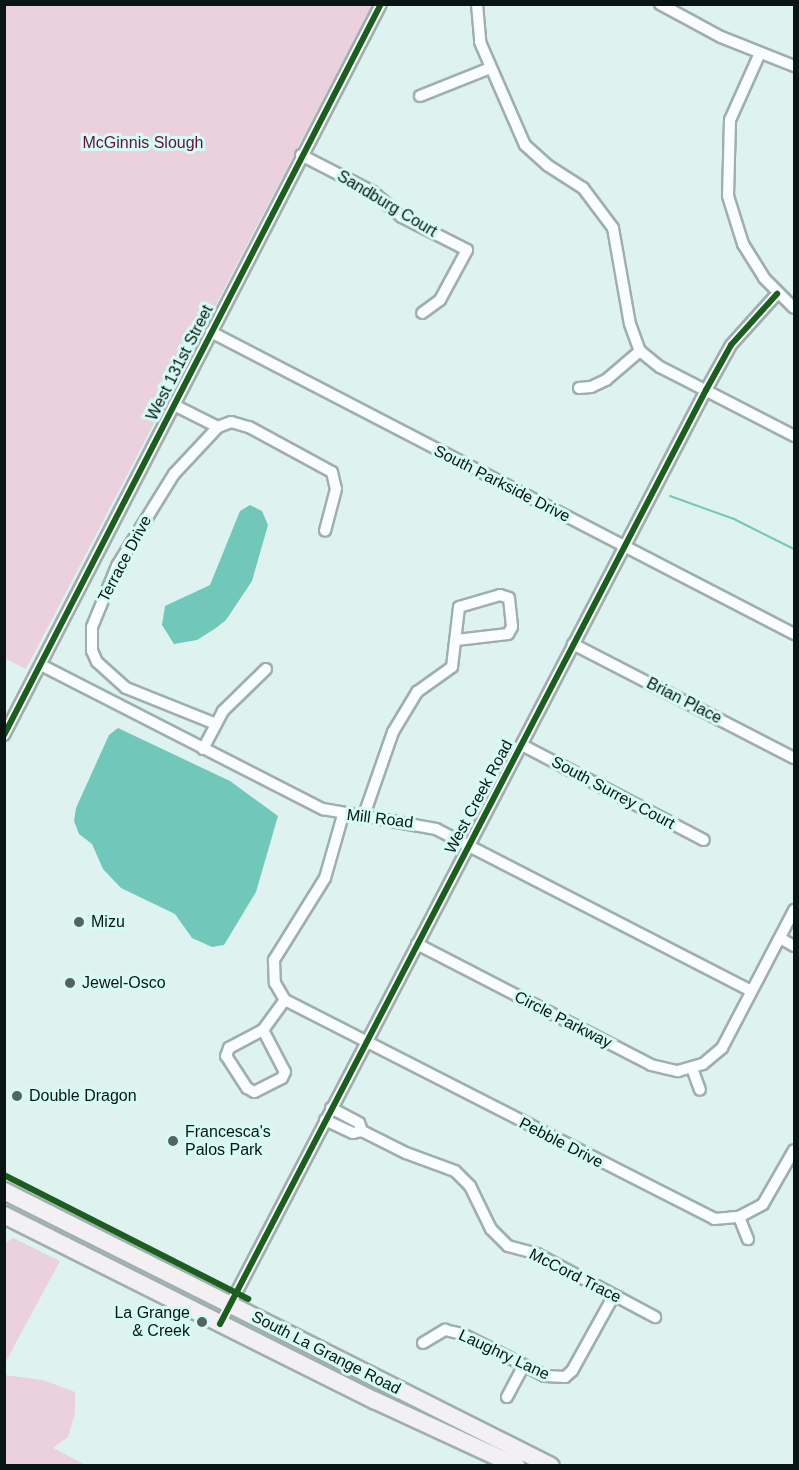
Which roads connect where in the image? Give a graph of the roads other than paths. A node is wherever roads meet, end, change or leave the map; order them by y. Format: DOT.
graph roads {
  1 [pos="381,4"];
  2 [pos="477,4"];
  3 [pos="660,4"];
  4 [pos="760,53"];
  5 [pos="795,66"];
  6 [pos="490,68"];
  7 [pos="420,96"];
  8 [pos="301,155"];
  9 [pos="777,294"];
  10 [pos="795,308"];
  11 [pos="422,313"];
  12 [pos="211,332"];
  13 [pos="640,351"];
  14 [pos="579,388"];
  15 [pos="706,390"];
  16 [pos="174,405"];
  17 [pos="218,427"];
  18 [pos="795,436"];
  19 [pos="325,531"];
  20 [pos="624,547"];
  21 [pos="795,634"];
  22 [pos="456,640"];
  23 [pos="573,644"];
  24 [pos="41,665"];
  25 [pos="266,669"];
  26 [pos="216,724"];
  27 [pos="4,735"];
  28 [pos="522,745"];
  29 [pos="203,749"];
  30 [pos="795,758"];
  31 [pos="343,815"];
  32 [pos="363,818"];
  33 [pos="704,840"];
  34 [pos="468,845"];
  35 [pos="795,910"];
  36 [pos="780,938"];
  37 [pos="417,944"];
  38 [pos="795,946"];
  39 [pos="751,992"];
  40 [pos="285,1000"];
  41 [pos="263,1030"];
  42 [pos="365,1043"];
  43 [pos="692,1068"];
  44 [pos="700,1090"];
  45 [pos="332,1108"];
  46 [pos="326,1120"];
  47 [pos="362,1131"];
  48 [pos="795,1150"];
  49 [pos="4,1191"];
  50 [pos="4,1215"];
  51 [pos="739,1217"];
  52 [pos="748,1239"];
  53 [pos="613,1297"];
  54 [pos="230,1305"];
  55 [pos="655,1317"];
  56 [pos="220,1324"];
  57 [pos="423,1343"];
  58 [pos="524,1365"];
  59 [pos="507,1397"];
  60 [pos="517,1466"];
  61 [pos="552,1466"];
  1 -- 8 [label="street, West 131st Street"];
  2 -- 6 [label="street"];
  3 -- 4 [label="street"];
  4 -- 5 [label="street"];
  4 -- 9 [label="street"];
  6 -- 7 [label="street"];
  6 -- 13 [label="street"];
  8 -- 11 [label="street, Sandburg Court"];
  8 -- 12 [label="street, West 131st Street"];
  9 -- 10 [label="street"];
  9 -- 15 [label="street, West Creek Road"];
  12 -- 16 [label="street, West 131st Street"];
  12 -- 20 [label="street, South Parkside Drive"];
  13 -- 14 [label="street"];
  13 -- 15 [label="street"];
  15 -- 18 [label="street"];
  15 -- 20 [label="street, West Creek Road"];
  16 -- 17 [label="street"];
  16 -- 24 [label="street, West 131st Street"];
  17 -- 19 [label="street"];
  17 -- 26 [label="street, Terrace Drive"];
  20 -- 21 [label="street, South Parkside Drive"];
  20 -- 23 [label="street, West Creek Road"];
  22 -- 22 [label="street"];
  22 -- 32 [label="street"];
  23 -- 28 [label="street, West Creek Road"];
  23 -- 30 [label="street, Brian Place"];
  24 -- 27 [label="street, West 131st Street"];
  24 -- 29 [label="street, Mill Road"];
  25 -- 26 [label="street"];
  26 -- 29 [label="street"];
  28 -- 33 [label="street, South Surrey Court"];
  28 -- 34 [label="street, West Creek Road"];
  29 -- 31 [label="street, Mill Road"];
  31 -- 32 [label="street, Mill Road"];
  31 -- 40 [label="street"];
  32 -- 34 [label="street, Mill Road"];
  34 -- 37 [label="street, West Creek Road"];
  34 -- 39 [label="street, Mill Road"];
  35 -- 36 [label="street"];
  36 -- 38 [label="street"];
  36 -- 39 [label="street"];
  37 -- 42 [label="street, West Creek Road"];
  37 -- 43 [label="street, Circle Parkway"];
  39 -- 43 [label="street"];
  40 -- 41 [label="street"];
  40 -- 42 [label="street, Pebble Drive"];
  41 -- 41 [label="street"];
  42 -- 45 [label="street, West Creek Road"];
  42 -- 51 [label="street, Pebble Drive"];
  43 -- 44 [label="street"];
  45 -- 46 [label="street, West Creek Road"];
  45 -- 47 [label="street, McCord Trace"];
  46 -- 47 [label="street, McCord Trace"];
  46 -- 54 [label="street, West Creek Road"];
  47 -- 53 [label="street, McCord Trace"];
  48 -- 51 [label="street"];
  49 -- 54 [label="highway, South La Grange Road"];
  50 -- 56 [label="highway, South La Grange Road"];
  51 -- 52 [label="street"];
  53 -- 55 [label="street, McCord Trace"];
  53 -- 58 [label="street, Laughry Lane"];
  54 -- 56 [label="street, West Creek Road"];
  54 -- 61 [label="highway, South La Grange Road"];
  56 -- 60 [label="highway, South La Grange Road"];
  57 -- 58 [label="street, Laughry Lane"];
  58 -- 59 [label="street"];
}
